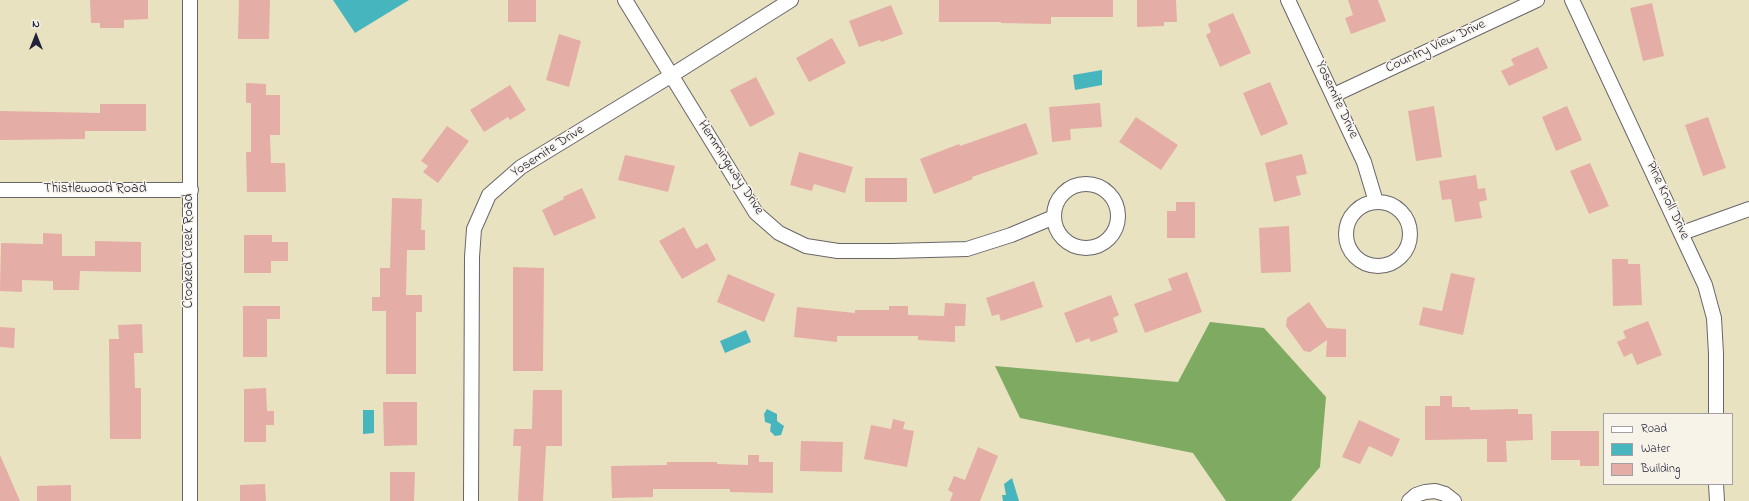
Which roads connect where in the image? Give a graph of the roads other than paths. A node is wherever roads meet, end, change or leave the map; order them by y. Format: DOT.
graph roads {
  1 [pos="190,0"];
  2 [pos="625,0"];
  3 [pos="791,0"];
  4 [pos="1288,0"];
  5 [pos="1537,0"];
  6 [pos="1572,0"];
  7 [pos="672,75"];
  8 [pos="1334,95"];
  9 [pos="0,190"];
  10 [pos="191,190"];
  11 [pos="1376,202"];
  12 [pos="1749,209"];
  13 [pos="1054,217"];
  14 [pos="1682,233"];
  15 [pos="1716,413"];
  16 [pos="1716,485"];
  17 [pos="190,501"];
  18 [pos="471,501"];
  19 [pos="1409,501"];
  20 [pos="1454,501"];
  21 [pos="1716,501"];
  1 -- 10 [label="street, Crooked Creek Road"];
  2 -- 7 [label="street, Hemmingway Drive"];
  3 -- 7 [label="street, Yosemite Drive"];
  4 -- 8 [label="street, Yosemite Drive"];
  5 -- 8 [label="street, Country View Drive"];
  6 -- 14 [label="street, Pine Knoll Drive"];
  7 -- 13 [label="street, Hemmingway Drive"];
  7 -- 18 [label="street, Yosemite Drive"];
  8 -- 11 [label="street, Yosemite Drive"];
  9 -- 10 [label="street, Thistlewood Road"];
  10 -- 17 [label="street, Crooked Creek Road"];
  11 -- 11 [label="street"];
  12 -- 14 [label="street"];
  13 -- 13 [label="street"];
  14 -- 15 [label="street, Pine Knoll Drive"];
  16 -- 21 [label="street"];
  19 -- 20 [label="street"];
}
